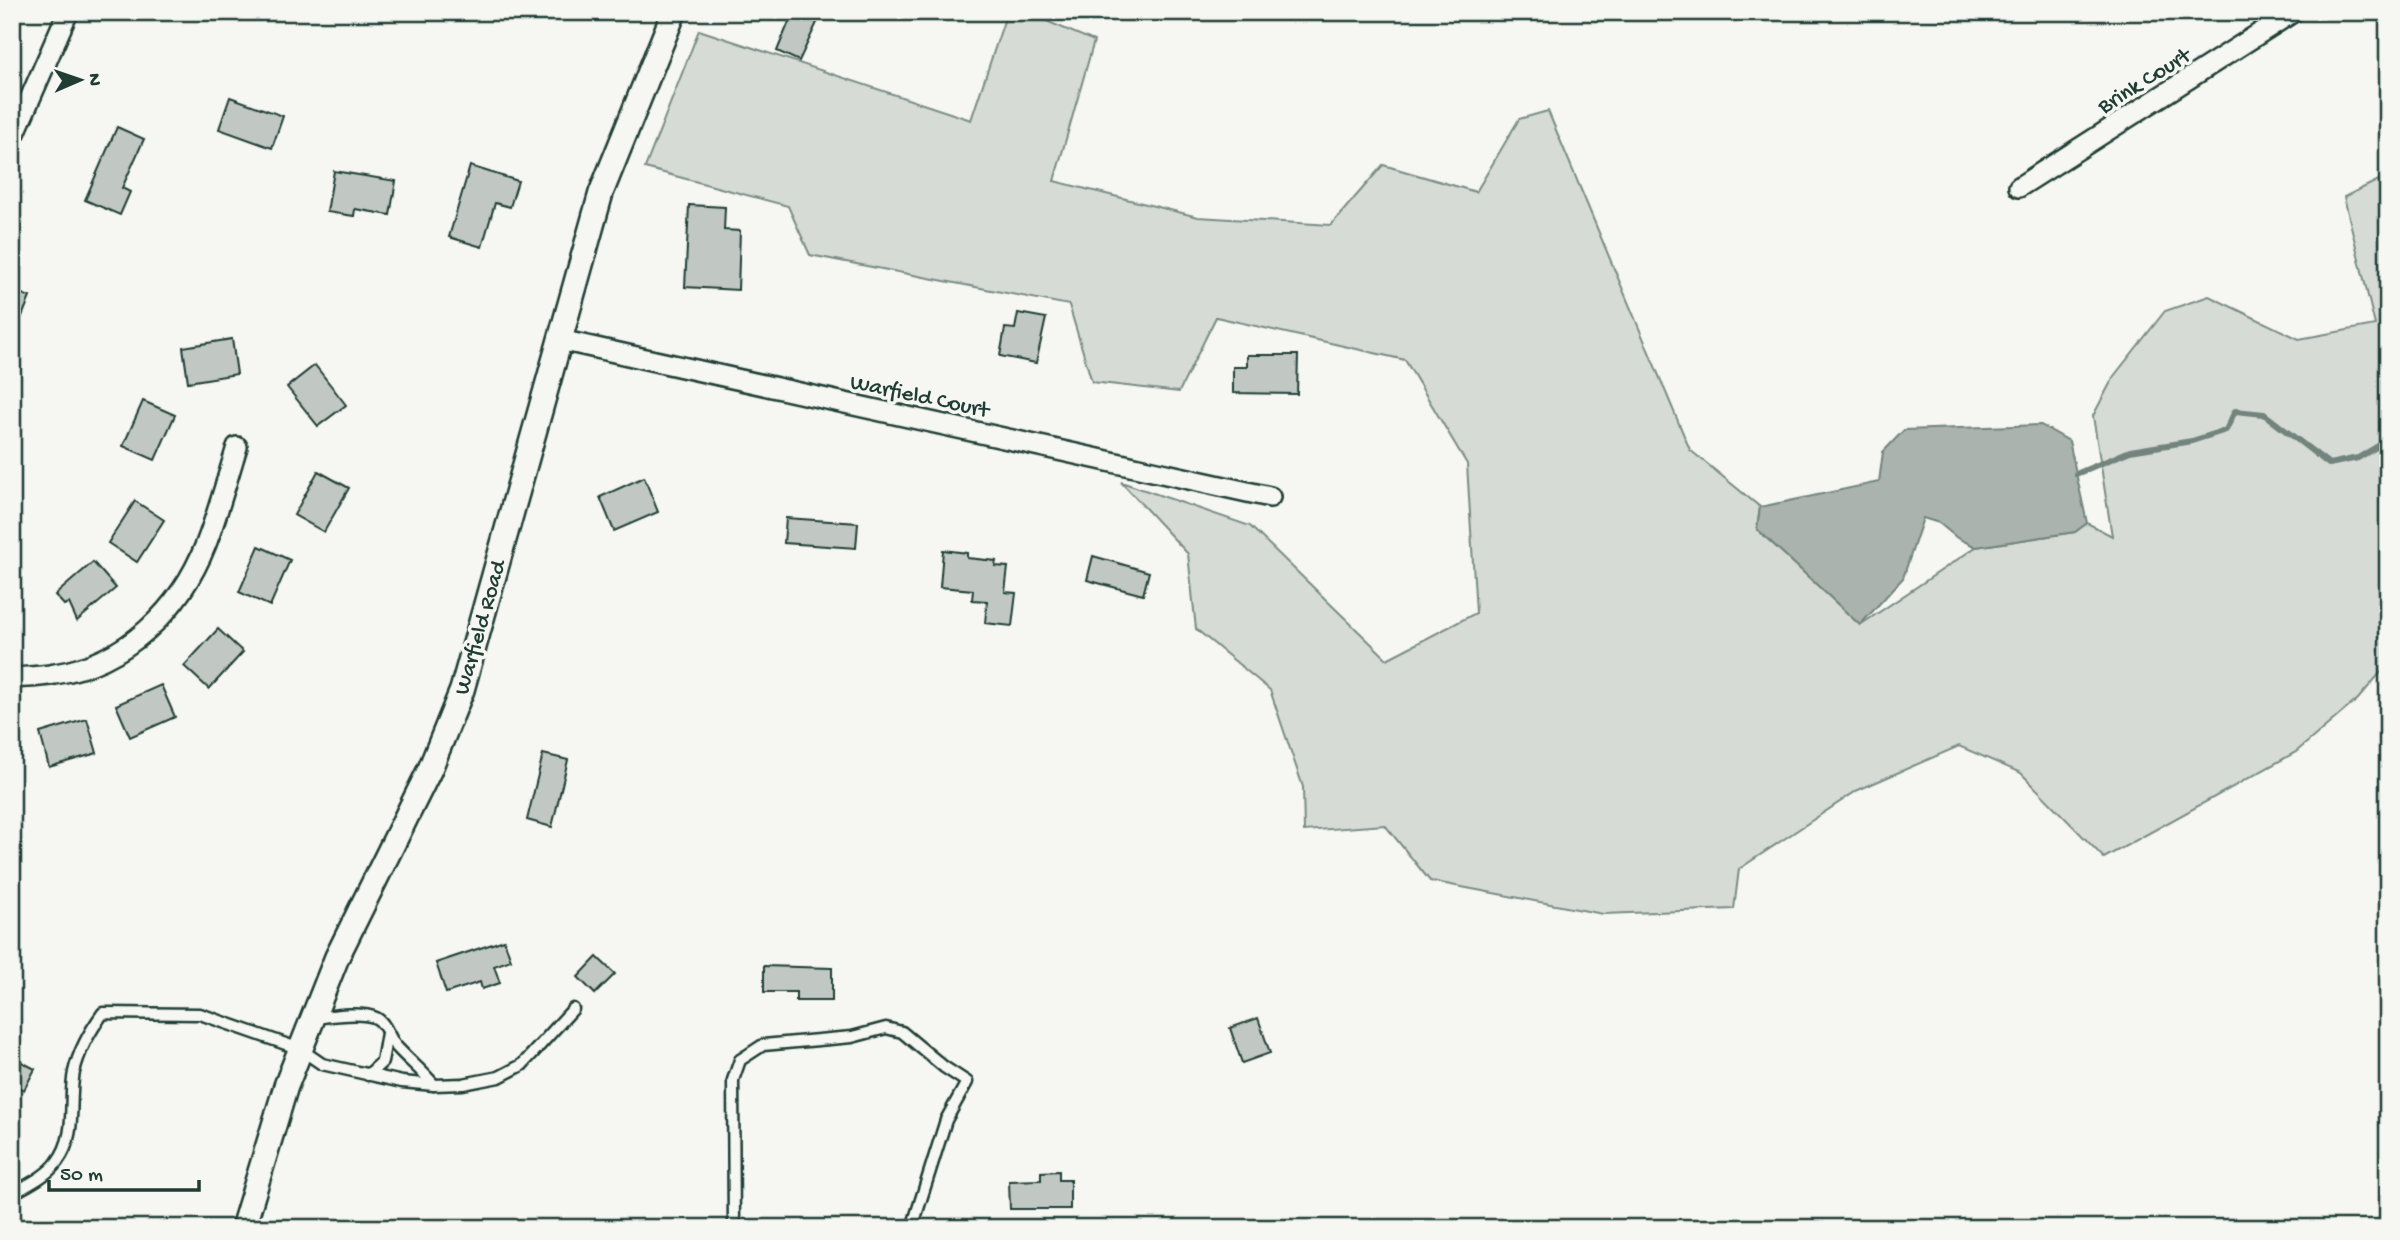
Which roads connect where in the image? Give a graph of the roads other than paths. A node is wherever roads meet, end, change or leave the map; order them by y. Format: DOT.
graph roads {
  1 [pos="68,12"];
  2 [pos="674,12"];
  3 [pos="2293,12"];
  4 [pos="15,133"];
  5 [pos="2019,187"];
  6 [pos="559,340"];
  7 [pos="237,447"];
  8 [pos="1270,497"];
  9 [pos="12,678"];
  10 [pos="573,1009"];
  11 [pos="312,1018"];
  12 [pos="387,1032"];
  13 [pos="300,1049"];
  14 [pos="368,1075"];
  15 [pos="434,1085"];
  16 [pos="12,1194"];
  17 [pos="243,1228"];
  18 [pos="734,1228"];
  19 [pos="912,1228"];
  1 -- 4 [label="street"];
  2 -- 6 [label="street, Warfield Road"];
  3 -- 5 [label="street, Brink Court"];
  6 -- 8 [label="street, Warfield Court"];
  6 -- 11 [label="street, Warfield Road"];
  7 -- 9 [label="street"];
  10 -- 15 [label="lane"];
  11 -- 12 [label="lane"];
  11 -- 13 [label="street, Warfield Road"];
  12 -- 14 [label="lane"];
  12 -- 15 [label="lane"];
  13 -- 14 [label="lane"];
  13 -- 16 [label="lane"];
  13 -- 17 [label="street, Warfield Road"];
  14 -- 15 [label="lane"];
  18 -- 19 [label="lane"];
}
